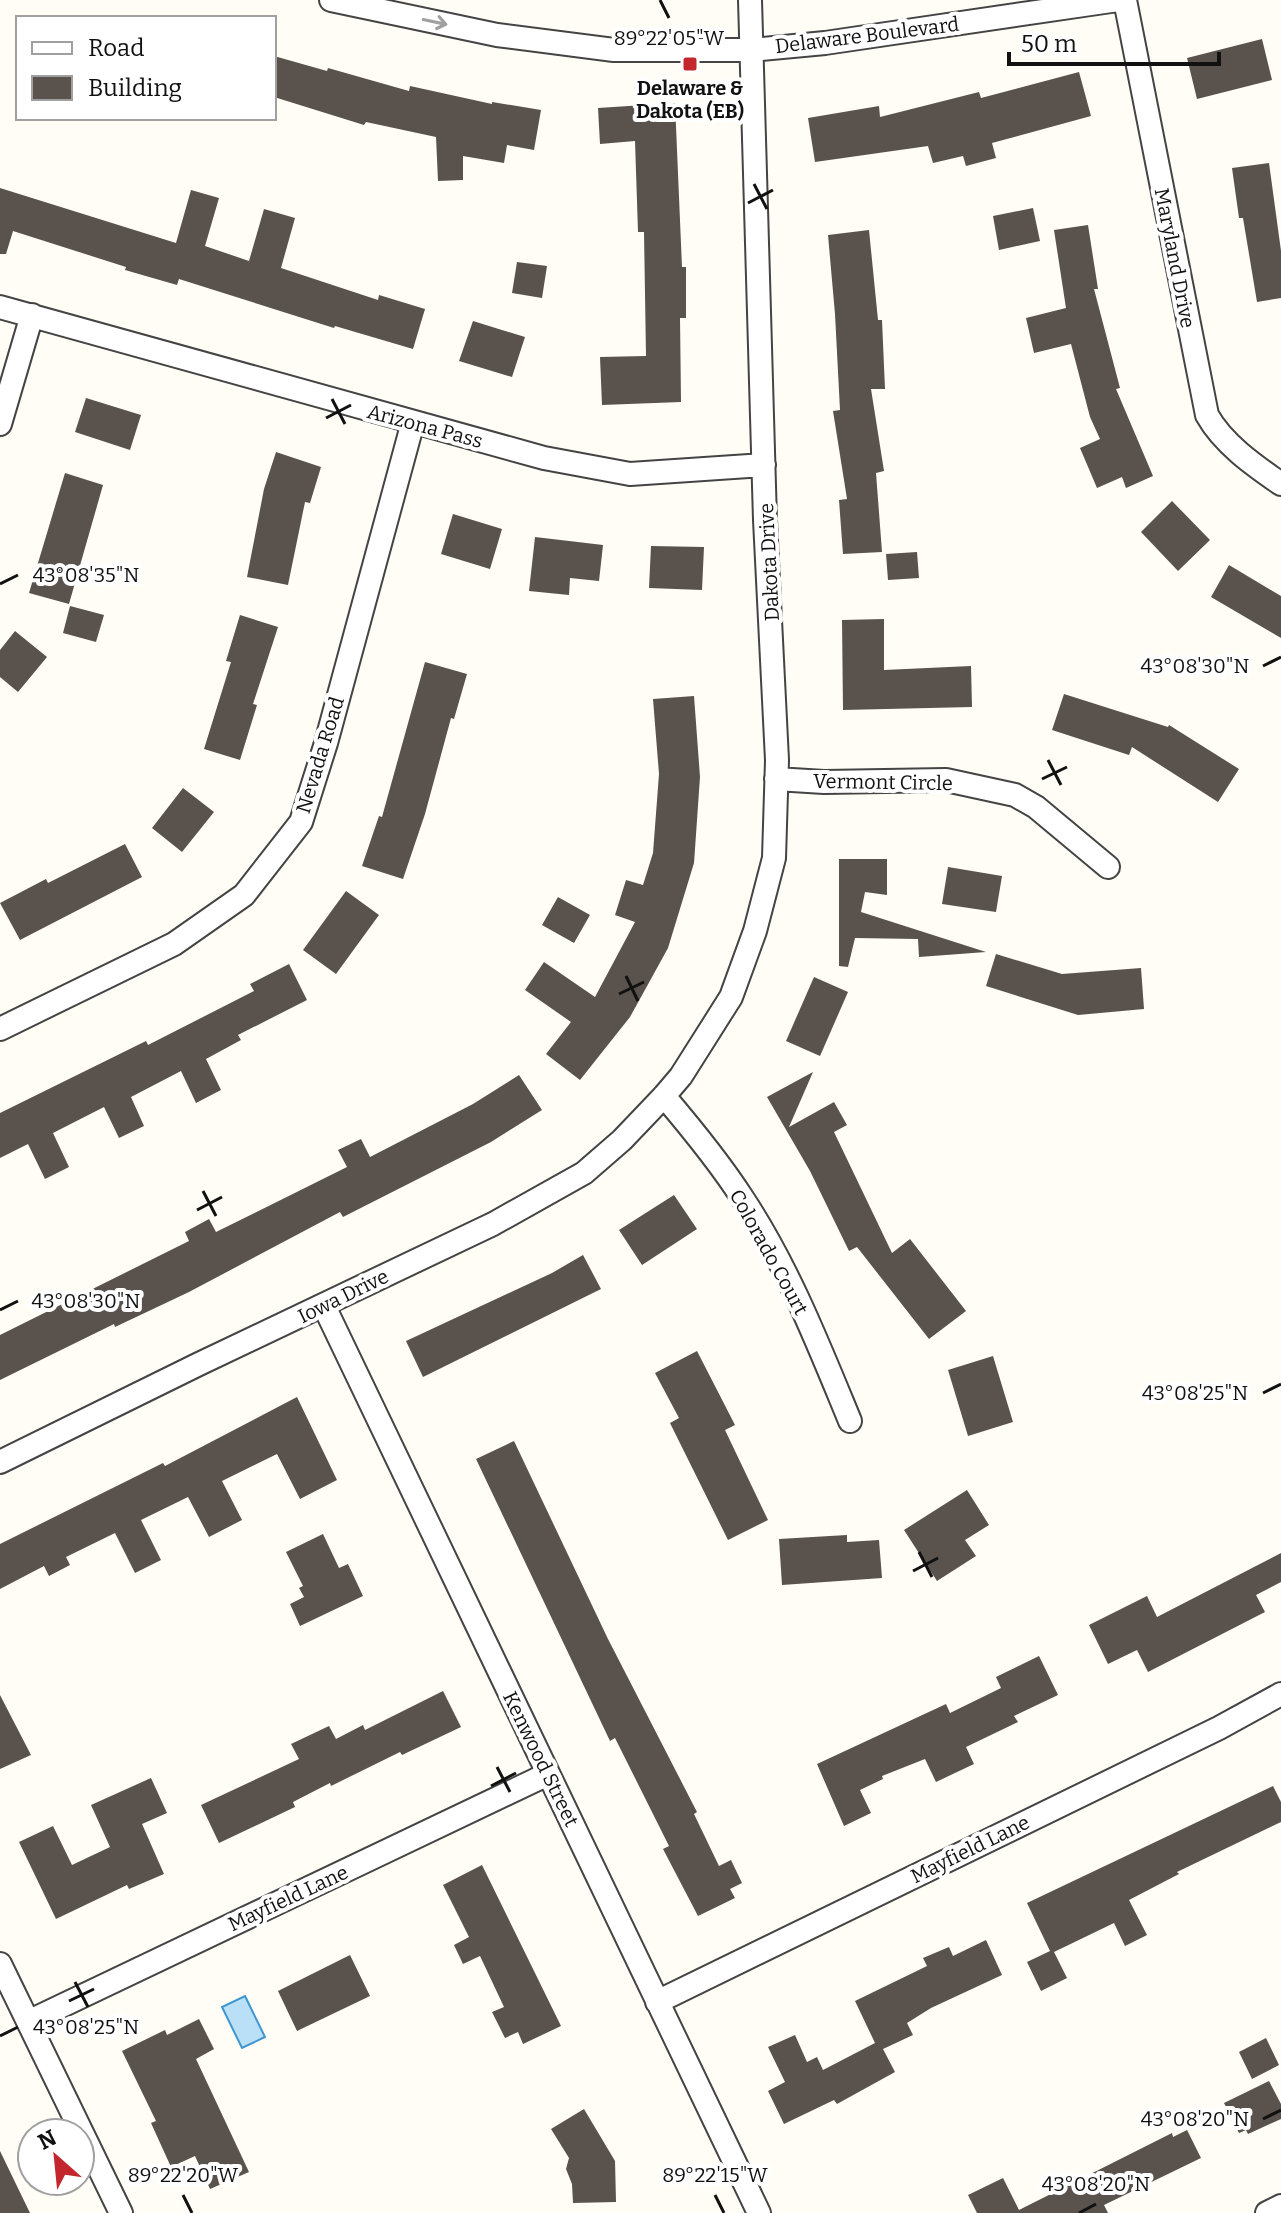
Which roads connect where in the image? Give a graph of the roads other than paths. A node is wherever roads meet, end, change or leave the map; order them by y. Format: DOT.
graph roads {
  1 [pos="331,0"];
  2 [pos="750,0"];
  3 [pos="1118,0"];
  4 [pos="1125,0"];
  5 [pos="752,50"];
  6 [pos="0,307"];
  7 [pos="32,315"];
  8 [pos="413,422"];
  9 [pos="0,424"];
  10 [pos="764,465"];
  11 [pos="1281,484"];
  12 [pos="776,779"];
  13 [pos="1108,867"];
  14 [pos="0,1029"];
  15 [pos="664,1096"];
  16 [pos="324,1306"];
  17 [pos="850,1421"];
  18 [pos="0,1462"];
  19 [pos="1281,1694"];
  20 [pos="548,1774"];
  21 [pos="0,1964"];
  22 [pos="657,2002"];
  23 [pos="28,2022"];
  24 [pos="1281,2206"];
  25 [pos="121,2213"];
  26 [pos="759,2213"];
  27 [pos="1267,2213"];
  1 -- 5 [label="street, Delaware Boulevard, one-way"];
  2 -- 5 [label="street, Dakota Drive"];
  3 -- 5 [label="street, Delaware Boulevard"];
  4 -- 11 [label="street, Maryland Drive"];
  5 -- 10 [label="street, Dakota Drive"];
  6 -- 7 [label="street, Arizona Pass"];
  7 -- 8 [label="street, Arizona Pass"];
  7 -- 9 [label="street"];
  8 -- 10 [label="street, Arizona Pass"];
  8 -- 14 [label="street, Nevada Road"];
  10 -- 12 [label="street, Dakota Drive"];
  12 -- 13 [label="street, Vermont Circle"];
  12 -- 15 [label="street, Dakota Drive"];
  15 -- 16 [label="street, Iowa Drive"];
  15 -- 17 [label="street, Colorado Court"];
  16 -- 18 [label="street, Iowa Drive"];
  16 -- 20 [label="street, Kenwood Street"];
  19 -- 22 [label="street, Mayfield Lane"];
  20 -- 22 [label="street, Kenwood Street"];
  20 -- 23 [label="street, Mayfield Lane"];
  21 -- 23 [label="street"];
  22 -- 26 [label="street, Kenwood Street"];
  23 -- 25 [label="street"];
  24 -- 27 [label="street"];
}
